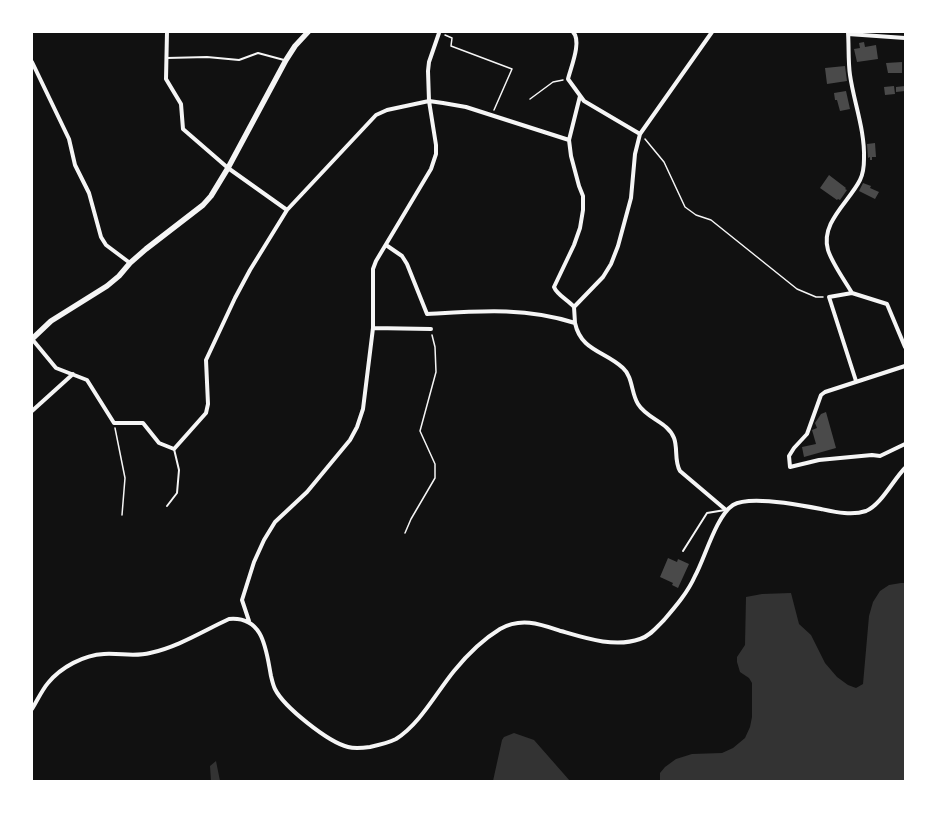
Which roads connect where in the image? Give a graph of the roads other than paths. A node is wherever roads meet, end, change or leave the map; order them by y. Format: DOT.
graph roads {
  1 [pos="167,32"];
  2 [pos="308,32"];
  3 [pos="439,32"];
  4 [pos="573,32"];
  5 [pos="712,32"];
  6 [pos="848,33"];
  7 [pos="905,38"];
  8 [pos="166,58"];
  9 [pos="286,60"];
  10 [pos="32,62"];
  11 [pos="580,96"];
  12 [pos="429,102"];
  13 [pos="640,134"];
  14 [pos="569,140"];
  15 [pos="228,168"];
  16 [pos="287,210"];
  17 [pos="386,245"];
  18 [pos="130,262"];
  19 [pos="852,293"];
  20 [pos="574,307"];
  21 [pos="575,323"];
  22 [pos="373,328"];
  23 [pos="431,329"];
  24 [pos="32,339"];
  25 [pos="905,347"];
  26 [pos="905,366"];
  27 [pos="73,374"];
  28 [pos="856,381"];
  29 [pos="32,411"];
  30 [pos="905,444"];
  31 [pos="174,449"];
  32 [pos="905,468"];
  33 [pos="167,506"];
  34 [pos="726,510"];
  35 [pos="683,551"];
  36 [pos="249,621"];
  37 [pos="32,709"];
  1 -- 8 [label="street"];
  2 -- 9 [label="street"];
  3 -- 12 [label="street"];
  4 -- 11 [label="street"];
  5 -- 13 [label="street"];
  6 -- 7 [label="street"];
  6 -- 19 [label="street"];
  8 -- 9 [label="lane"];
  8 -- 15 [label="street"];
  9 -- 15 [label="street"];
  10 -- 18 [label="street"];
  11 -- 13 [label="street"];
  11 -- 14 [label="street"];
  12 -- 14 [label="street"];
  12 -- 16 [label="street"];
  12 -- 17 [label="street"];
  13 -- 20 [label="street"];
  14 -- 20 [label="street"];
  15 -- 16 [label="street"];
  15 -- 18 [label="street"];
  16 -- 31 [label="street"];
  17 -- 21 [label="street"];
  17 -- 22 [label="street"];
  18 -- 24 [label="street"];
  19 -- 25 [label="street"];
  19 -- 28 [label="street"];
  20 -- 21 [label="street"];
  21 -- 34 [label="street"];
  22 -- 23 [label="street"];
  22 -- 36 [label="street"];
  24 -- 27 [label="street"];
  26 -- 28 [label="street"];
  27 -- 29 [label="street"];
  27 -- 31 [label="street"];
  28 -- 30 [label="street"];
  31 -- 33 [label="lane"];
  32 -- 34 [label="street"];
  34 -- 35 [label="lane"];
  34 -- 36 [label="street"];
  36 -- 37 [label="street"];
}
